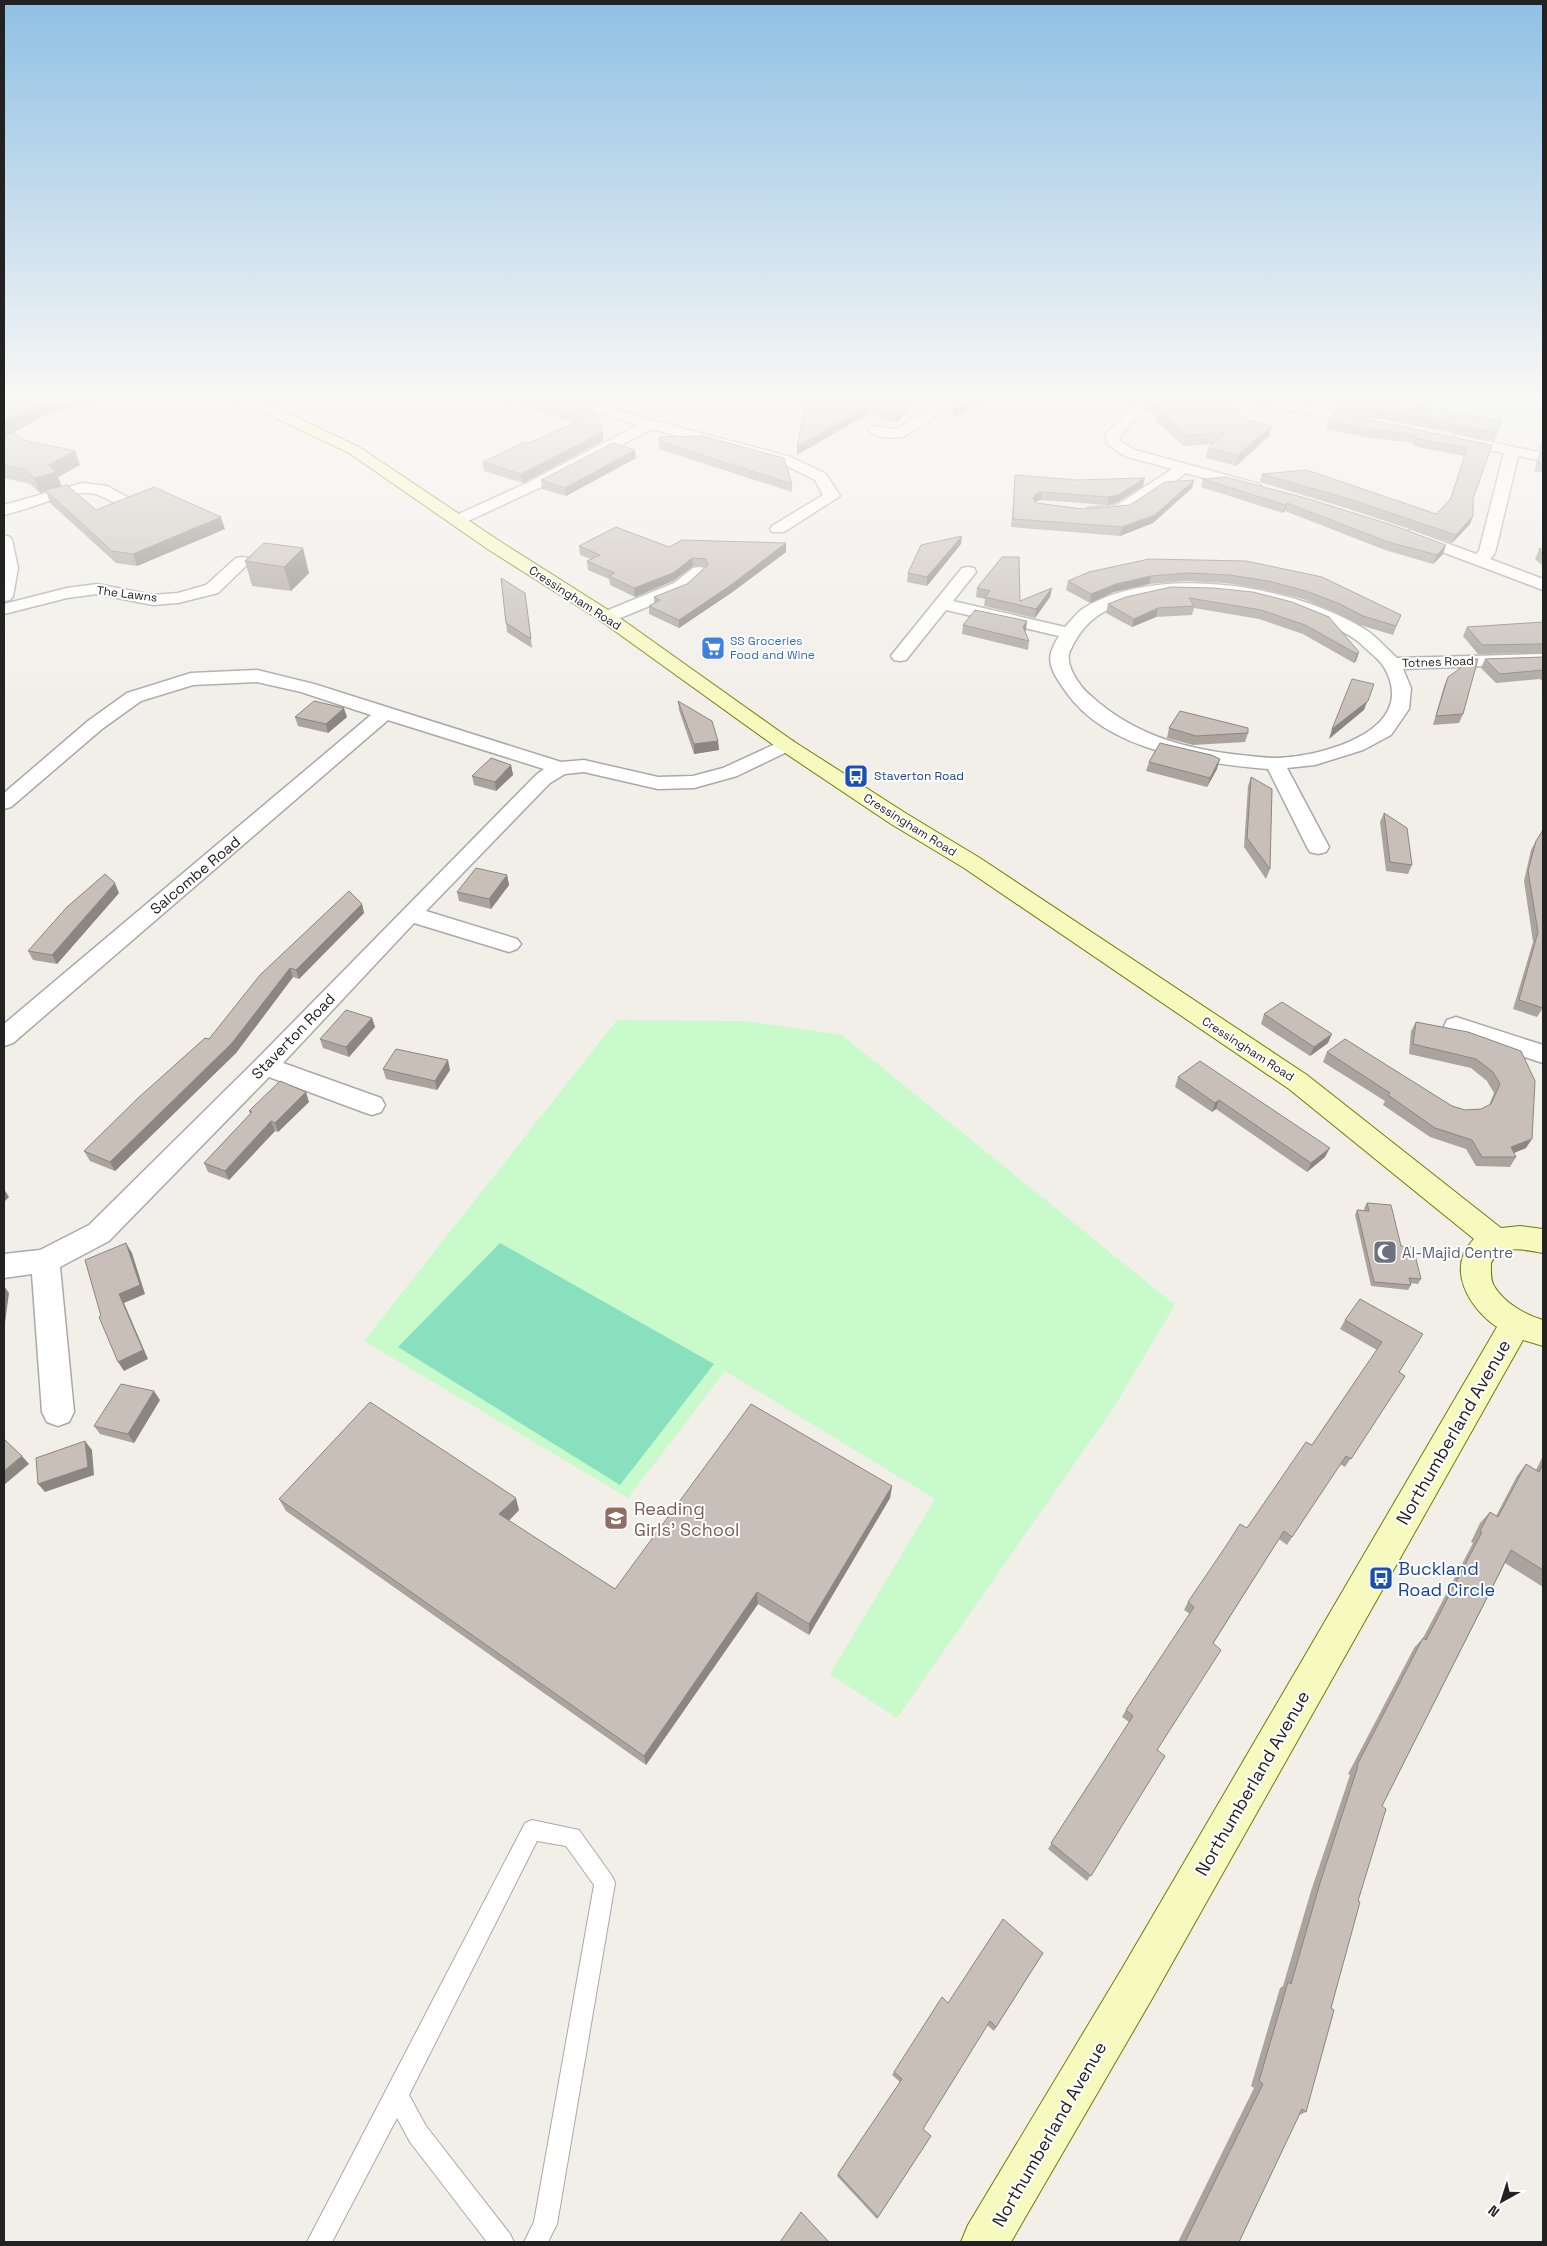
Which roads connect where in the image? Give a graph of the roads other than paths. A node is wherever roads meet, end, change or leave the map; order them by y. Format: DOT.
graph roads {
  1 [pos="29,503"];
  2 [pos="432,503"];
  3 [pos="495,503"];
  4 [pos="821,503"];
  5 [pos="1132,503"];
  6 [pos="1499,503"];
  7 [pos="4,510"];
  8 [pos="1079,510"];
  9 [pos="458,520"];
  10 [pos="778,530"];
  11 [pos="1399,530"];
  12 [pos="6,549"];
  13 [pos="1478,560"];
  14 [pos="242,562"];
  15 [pos="699,572"];
  16 [pos="968,572"];
  17 [pos="1543,585"];
  18 [pos="4,596"];
  19 [pos="942,604"];
  20 [pos="4,609"];
  21 [pos="606,617"];
  22 [pos="1069,633"];
  23 [pos="900,656"];
  24 [pos="1543,659"];
  25 [pos="1392,664"];
  26 [pos="385,713"];
  27 [pos="786,745"];
  28 [pos="1275,764"];
  29 [pos="560,768"];
  30 [pos="4,803"];
  31 [pos="1318,847"];
  32 [pos="410,914"];
  33 [pos="509,944"];
  34 [pos="1456,1026"];
  35 [pos="4,1037"];
  36 [pos="1543,1054"];
  37 [pos="265,1066"];
  38 [pos="372,1106"];
  39 [pos="1496,1240"];
  40 [pos="1543,1241"];
  41 [pos="46,1261"];
  42 [pos="4,1266"];
  43 [pos="1530,1328"];
  44 [pos="58,1412"];
  45 [pos="397,2095"];
  46 [pos="319,2242"];
  47 [pos="502,2242"];
  48 [pos="536,2242"];
  49 [pos="985,2242"];
  1 -- 7 [label="street"];
  2 -- 9 [label="street, Cressingham Road"];
  3 -- 9 [label="street"];
  4 -- 10 [label="street"];
  5 -- 8 [label="street"];
  6 -- 13 [label="street"];
  9 -- 21 [label="street, Cressingham Road"];
  11 -- 13 [label="street"];
  12 -- 18 [label="street"];
  13 -- 17 [label="street"];
  14 -- 20 [label="street, The Lawns"];
  15 -- 21 [label="street"];
  16 -- 19 [label="street"];
  19 -- 22 [label="street"];
  19 -- 23 [label="street"];
  21 -- 27 [label="street, Cressingham Road"];
  22 -- 25 [label="street"];
  22 -- 28 [label="street"];
  24 -- 25 [label="street, Totnes Road"];
  25 -- 28 [label="street"];
  26 -- 29 [label="street"];
  26 -- 30 [label="street"];
  26 -- 35 [label="street, Salcombe Road"];
  27 -- 29 [label="street"];
  27 -- 39 [label="street, Cressingham Road"];
  28 -- 31 [label="street"];
  29 -- 32 [label="street, Staverton Road"];
  32 -- 33 [label="street"];
  32 -- 37 [label="street, Staverton Road"];
  34 -- 36 [label="street"];
  37 -- 38 [label="street"];
  37 -- 41 [label="street, Staverton Road"];
  39 -- 40 [label="street"];
  39 -- 43 [label="street"];
  41 -- 42 [label="street, Staverton Road"];
  41 -- 44 [label="street"];
  43 -- 49 [label="street, Northumberland Avenue"];
  45 -- 46 [label="lane"];
  45 -- 47 [label="lane"];
  45 -- 48 [label="lane"];
}
